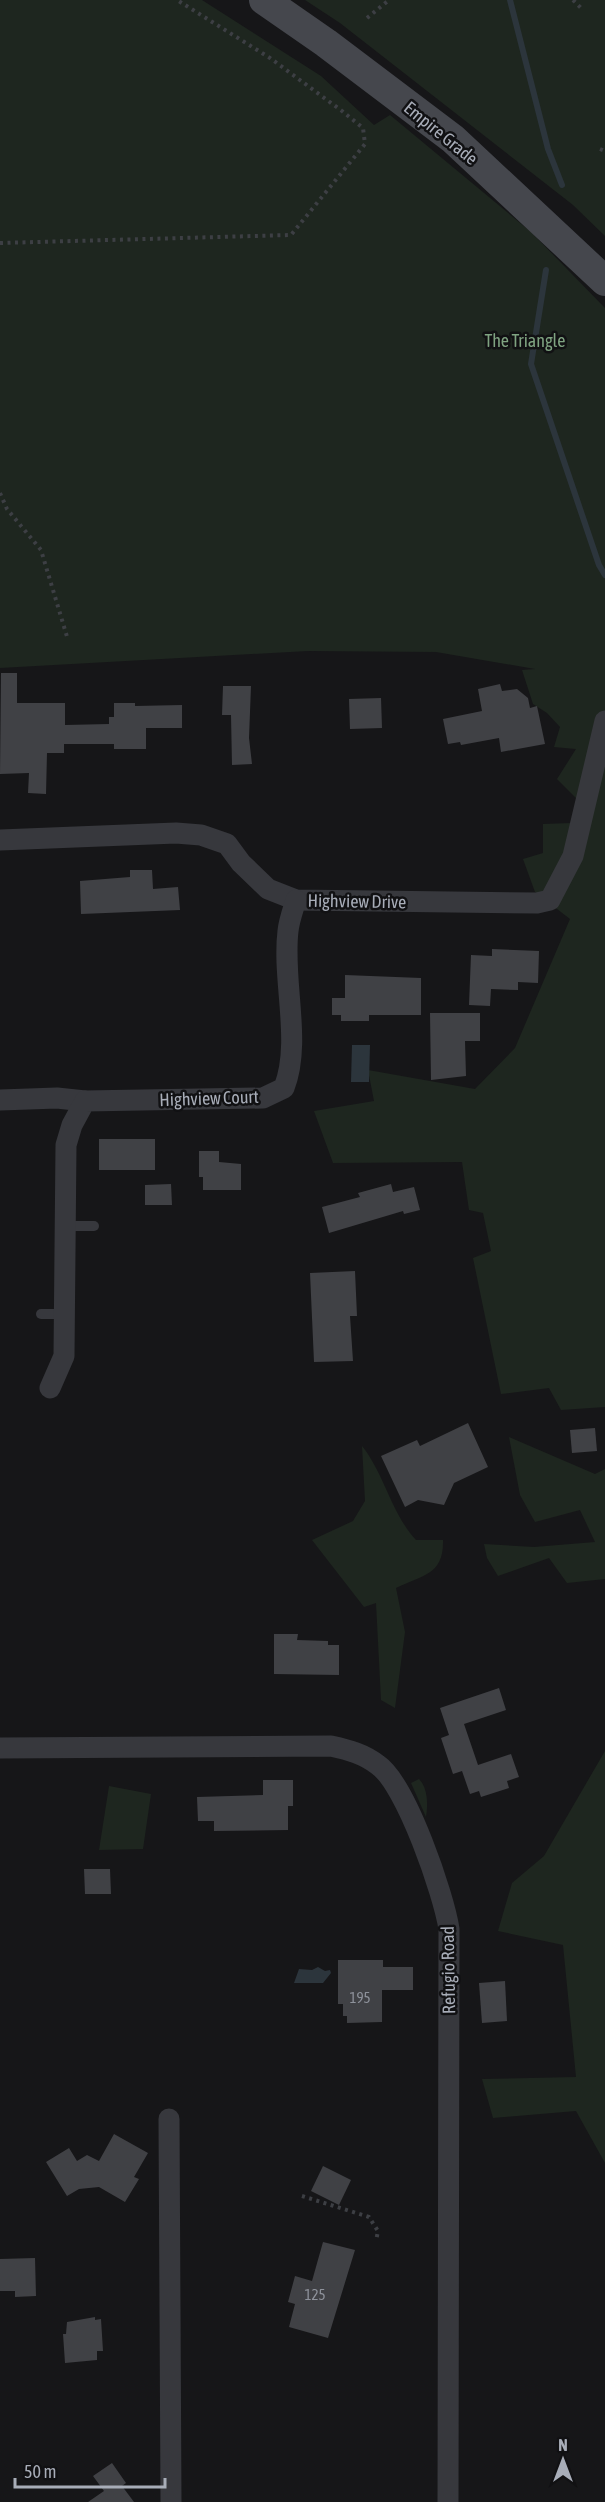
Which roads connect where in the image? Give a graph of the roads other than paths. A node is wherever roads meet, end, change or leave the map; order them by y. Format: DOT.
graph roads {
  1 [pos="264,0"];
  2 [pos="605,281"];
  3 [pos="605,722"];
  4 [pos="0,840"];
  5 [pos="296,900"];
  6 [pos="0,1100"];
  7 [pos="85,1101"];
  8 [pos="66,1226"];
  9 [pos="94,1226"];
  10 [pos="41,1314"];
  11 [pos="65,1314"];
  12 [pos="50,1388"];
  13 [pos="0,1748"];
  14 [pos="170,2119"];
  15 [pos="171,2502"];
  16 [pos="448,2502"];
  1 -- 2 [label="main road, Empire Grade"];
  3 -- 5 [label="street, Highview Drive"];
  4 -- 5 [label="street, Highview Drive"];
  5 -- 7 [label="street, Highview Court"];
  6 -- 7 [label="street, Highview Court"];
  7 -- 8 [label="street"];
  8 -- 9 [label="lane"];
  8 -- 11 [label="street"];
  10 -- 11 [label="lane"];
  11 -- 12 [label="street"];
  13 -- 16 [label="street, Refugio Road"];
  14 -- 15 [label="street"];
}
